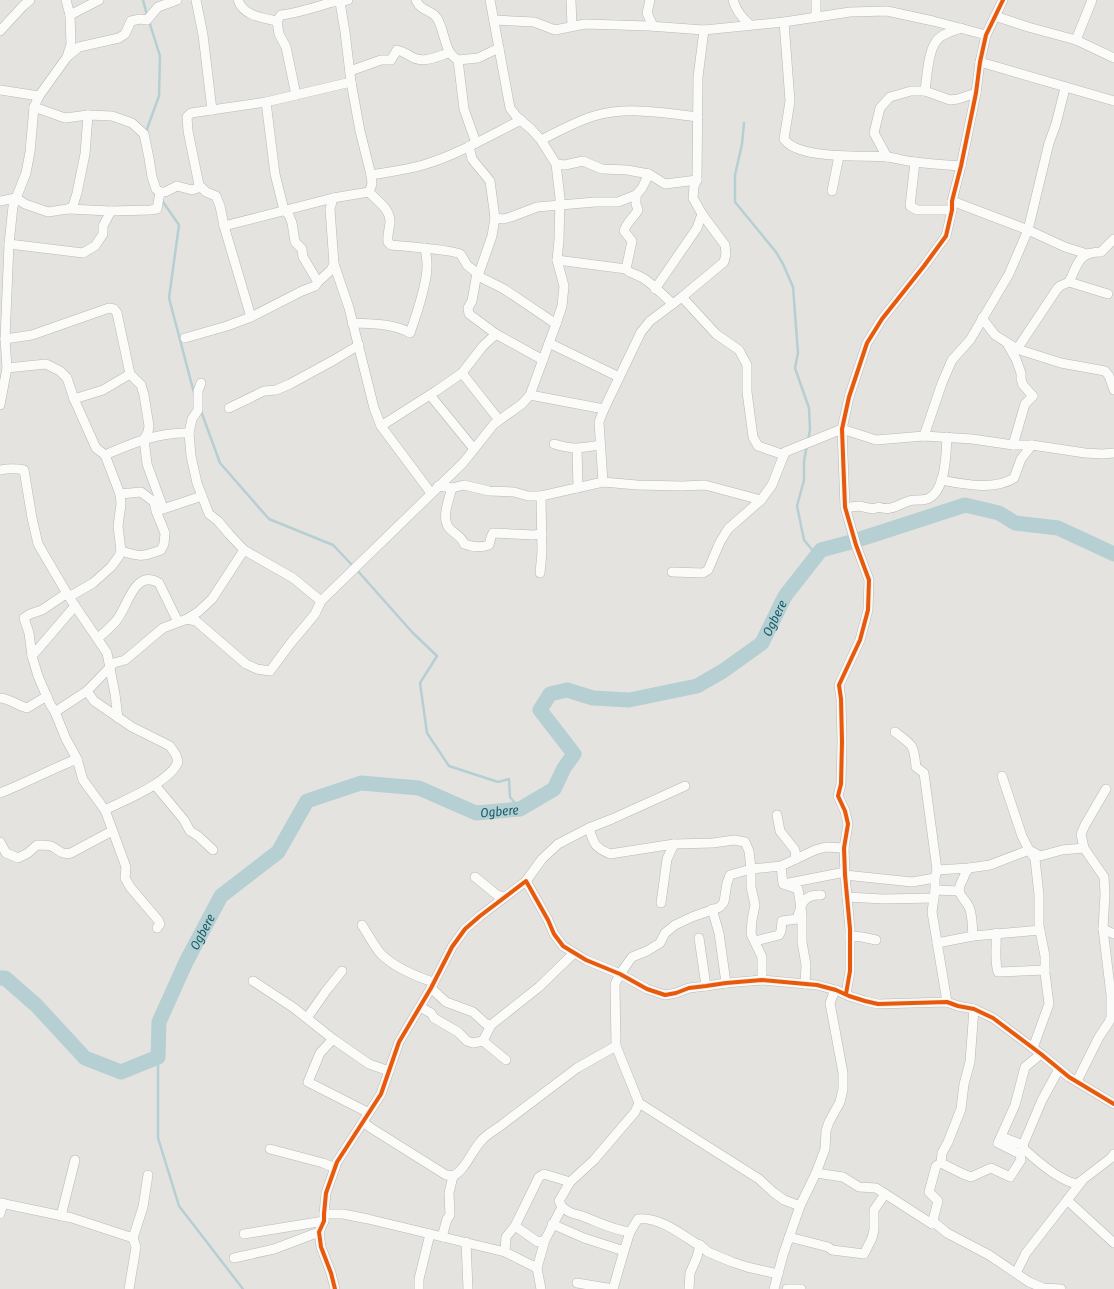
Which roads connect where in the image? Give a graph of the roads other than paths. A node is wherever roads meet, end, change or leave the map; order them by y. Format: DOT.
graph roads {
  1 [pos="30,0"];
  2 [pos="66,0"];
  3 [pos="99,0"];
  4 [pos="177,0"];
  5 [pos="196,0"];
  6 [pos="238,0"];
  7 [pos="416,0"];
  8 [pos="490,0"];
  9 [pos="571,0"];
  10 [pos="650,0"];
  11 [pos="733,0"];
  12 [pos="816,0"];
  13 [pos="1003,0"];
  14 [pos="1092,0"];
  15 [pos="344,1"];
  16 [pos="70,14"];
  17 [pos="995,16"];
  18 [pos="816,17"];
  19 [pos="494,20"];
  20 [pos="277,21"];
  21 [pos="784,22"];
  22 [pos="750,25"];
  23 [pos="572,26"];
  24 [pos="653,26"];
  25 [pos="961,28"];
  26 [pos="704,30"];
  27 [pos="0,31"];
  28 [pos="986,34"];
  29 [pos="1076,40"];
  30 [pos="499,48"];
  31 [pos="449,52"];
  32 [pos="67,57"];
  33 [pos="1114,58"];
  34 [pos="458,60"];
  35 [pos="980,62"];
  36 [pos="350,71"];
  37 [pos="351,82"];
  38 [pos="1065,88"];
  39 [pos="0,90"];
  40 [pos="924,91"];
  41 [pos="976,93"];
  42 [pos="296,95"];
  43 [pos="39,96"];
  44 [pos="1114,101"];
  45 [pos="266,102"];
  46 [pos="34,107"];
  47 [pos="212,110"];
  48 [pos="88,115"];
  49 [pos="698,117"];
  50 [pos="520,120"];
  51 [pos="541,140"];
  52 [pos="472,144"];
  53 [pos="839,156"];
  54 [pos="887,157"];
  55 [pos="916,162"];
  56 [pos="556,164"];
  57 [pos="961,166"];
  58 [pos="649,174"];
  59 [pos="371,175"];
  60 [pos="697,180"];
  61 [pos="201,187"];
  62 [pos="832,190"];
  63 [pos="160,192"];
  64 [pos="369,192"];
  65 [pos="636,195"];
  66 [pos="16,198"];
  67 [pos="333,198"];
  68 [pos="0,201"];
  69 [pos="952,201"];
  70 [pos="560,204"];
  71 [pos="68,209"];
  72 [pos="284,210"];
  73 [pos="952,210"];
  74 [pos="111,211"];
  75 [pos="702,214"];
  76 [pos="495,218"];
  77 [pos="224,226"];
  78 [pos="1028,230"];
  79 [pos="1114,240"];
  80 [pos="9,244"];
  81 [pos="425,248"];
  82 [pos="1087,254"];
  83 [pos="557,260"];
  84 [pos="334,264"];
  85 [pos="4,268"];
  86 [pos="626,269"];
  87 [pos="478,274"];
  88 [pos="318,282"];
  89 [pos="1068,282"];
  90 [pos="655,288"];
  91 [pos="1108,294"];
  92 [pos="682,297"];
  93 [pos="672,304"];
  94 [pos="251,318"];
  95 [pos="982,318"];
  96 [pos="352,323"];
  97 [pos="556,324"];
  98 [pos="496,334"];
  99 [pos="185,338"];
  100 [pos="1005,342"];
  101 [pos="549,343"];
  102 [pos="4,345"];
  103 [pos="359,345"];
  104 [pos="1017,349"];
  105 [pos="543,360"];
  106 [pos="7,368"];
  107 [pos="462,372"];
  108 [pos="130,374"];
  109 [pos="619,377"];
  110 [pos="201,383"];
  111 [pos="1114,390"];
  112 [pos="430,395"];
  113 [pos="530,395"];
  114 [pos="74,399"];
  115 [pos="0,405"];
  116 [pos="229,408"];
  117 [pos="604,409"];
  118 [pos="499,420"];
  119 [pos="381,426"];
  120 [pos="842,429"];
  121 [pos="189,433"];
  122 [pos="924,436"];
  123 [pos="947,437"];
  124 [pos="144,439"];
  125 [pos="554,444"];
  126 [pos="600,445"];
  127 [pos="1013,445"];
  128 [pos="1032,445"];
  129 [pos="474,449"];
  130 [pos="577,449"];
  131 [pos="1114,453"];
  132 [pos="105,455"];
  133 [pos="784,455"];
  134 [pos="0,470"];
  135 [pos="941,480"];
  136 [pos="603,482"];
  137 [pos="438,486"];
  138 [pos="452,488"];
  139 [pos="578,488"];
  140 [pos="120,494"];
  141 [pos="431,494"];
  142 [pos="202,496"];
  143 [pos="541,496"];
  144 [pos="761,500"];
  145 [pos="846,509"];
  146 [pos="159,510"];
  147 [pos="542,534"];
  148 [pos="244,550"];
  149 [pos="121,552"];
  150 [pos="672,572"];
  151 [pos="540,574"];
  152 [pos="68,595"];
  153 [pos="321,602"];
  154 [pos="75,606"];
  155 [pos="183,621"];
  156 [pos="98,638"];
  157 [pos="32,656"];
  158 [pos="110,667"];
  159 [pos="87,691"];
  160 [pos="47,696"];
  161 [pos="0,698"];
  162 [pos="55,712"];
  163 [pos="118,718"];
  164 [pos="895,732"];
  165 [pos="77,759"];
  166 [pos="1002,776"];
  167 [pos="155,785"];
  168 [pos="686,786"];
  169 [pos="1106,789"];
  170 [pos="0,793"];
  171 [pos="105,810"];
  172 [pos="777,814"];
  173 [pos="589,828"];
  174 [pos="112,831"];
  175 [pos="0,842"];
  176 [pos="674,844"];
  177 [pos="844,848"];
  178 [pos="1084,848"];
  179 [pos="212,850"];
  180 [pos="1029,850"];
  181 [pos="3,855"];
  182 [pos="1037,857"];
  183 [pos="796,859"];
  184 [pos="781,866"];
  185 [pos="969,868"];
  186 [pos="751,869"];
  187 [pos="845,873"];
  188 [pos="936,874"];
  189 [pos="475,877"];
  190 [pos="526,881"];
  191 [pos="783,884"];
  192 [pos="959,891"];
  193 [pos="935,894"];
  194 [pos="821,895"];
  195 [pos="504,897"];
  196 [pos="847,897"];
  197 [pos="661,903"];
  198 [pos="801,907"];
  199 [pos="712,909"];
  200 [pos="362,925"];
  201 [pos="157,928"];
  202 [pos="1103,929"];
  203 [pos="1040,930"];
  204 [pos="996,933"];
  205 [pos="1114,934"];
  206 [pos="850,936"];
  207 [pos="973,936"];
  208 [pos="699,938"];
  209 [pos="876,940"];
  210 [pos="754,941"];
  211 [pos="937,943"];
  212 [pos="574,953"];
  213 [pos="1045,970"];
  214 [pos="342,971"];
  215 [pos="620,974"];
  216 [pos="762,980"];
  217 [pos="253,981"];
  218 [pos="726,983"];
  219 [pos="805,984"];
  220 [pos="432,985"];
  221 [pos="706,986"];
  222 [pos="836,990"];
  223 [pos="846,994"];
  224 [pos="947,1002"];
  225 [pos="420,1007"];
  226 [pos="974,1009"];
  227 [pos="307,1018"];
  228 [pos="1111,1023"];
  229 [pos="491,1025"];
  230 [pos="333,1039"];
  231 [pos="483,1041"];
  232 [pos="616,1046"];
  233 [pos="1033,1048"];
  234 [pos="1041,1054"];
  235 [pos="506,1060"];
  236 [pos="1059,1069"];
  237 [pos="389,1071"];
  238 [pos="1077,1081"];
  239 [pos="1114,1104"];
  240 [pos="642,1105"];
  241 [pos="369,1113"];
  242 [pos="364,1122"];
  243 [pos="1002,1137"];
  244 [pos="1023,1146"];
  245 [pos="270,1149"];
  246 [pos="1114,1154"];
  247 [pos="75,1160"];
  248 [pos="941,1163"];
  249 [pos="335,1168"];
  250 [pos="816,1173"];
  251 [pos="148,1175"];
  252 [pos="453,1176"];
  253 [pos="1083,1180"];
  254 [pos="570,1182"];
  255 [pos="886,1194"];
  256 [pos="1067,1200"];
  257 [pos="1,1203"];
  258 [pos="560,1204"];
  259 [pos="800,1206"];
  260 [pos="0,1214"];
  261 [pos="61,1216"];
  262 [pos="324,1218"];
  263 [pos="552,1224"];
  264 [pos="932,1224"];
  265 [pos="514,1226"];
  266 [pos="319,1232"];
  267 [pos="630,1232"];
  268 [pos="244,1234"];
  269 [pos="430,1234"];
  270 [pos="442,1237"];
  271 [pos="789,1237"];
  272 [pos="133,1238"];
  273 [pos="545,1240"];
  274 [pos="466,1242"];
  275 [pos="1114,1243"];
  276 [pos="700,1245"];
  277 [pos="624,1251"];
  278 [pos="505,1252"];
  279 [pos="234,1258"];
  280 [pos="537,1268"];
  281 [pos="1016,1273"];
  282 [pos="778,1274"];
  283 [pos="577,1283"];
  284 [pos="129,1289"];
  285 [pos="335,1289"];
  286 [pos="419,1289"];
  287 [pos="468,1289"];
  288 [pos="541,1289"];
  289 [pos="613,1289"];
  290 [pos="617,1289"];
  291 [pos="690,1289"];
  292 [pos="774,1289"];
  293 [pos="787,1289"];
  294 [pos="802,1289"];
  295 [pos="1043,1289"];
  296 [pos="1061,1289"];
  1 -- 27 [label="street"];
  2 -- 16 [label="street"];
  3 -- 16 [label="street"];
  4 -- 32 [label="street"];
  5 -- 47 [label="street"];
  6 -- 20 [label="street"];
  7 -- 31 [label="street"];
  8 -- 19 [label="street"];
  9 -- 23 [label="street"];
  10 -- 24 [label="street"];
  11 -- 22 [label="street"];
  12 -- 18 [label="street"];
  13 -- 17 [label="street"];
  14 -- 29 [label="street"];
  15 -- 20 [label="street"];
  15 -- 36 [label="street"];
  16 -- 32 [label="street"];
  17 -- 28 [label="street"];
  17 -- 29 [label="street"];
  18 -- 21 [label="street"];
  18 -- 25 [label="street"];
  19 -- 23 [label="street"];
  19 -- 30 [label="street"];
  20 -- 42 [label="street"];
  21 -- 22 [label="street"];
  21 -- 53 [label="street"];
  22 -- 26 [label="street"];
  23 -- 24 [label="street"];
  24 -- 26 [label="street"];
  25 -- 28 [label="street"];
  25 -- 40 [label="street"];
  26 -- 49 [label="street"];
  28 -- 35 [label="street"];
  29 -- 33 [label="street"];
  30 -- 34 [label="street"];
  30 -- 50 [label="street"];
  31 -- 34 [label="street"];
  31 -- 36 [label="street"];
  32 -- 43 [label="street"];
  34 -- 52 [label="street"];
  35 -- 38 [label="street"];
  35 -- 41 [label="street"];
  36 -- 37 [label="street"];
  37 -- 42 [label="street"];
  37 -- 59 [label="street"];
  38 -- 44 [label="street"];
  38 -- 78 [label="street"];
  39 -- 43 [label="street"];
  40 -- 41 [label="street"];
  40 -- 54 [label="street"];
  41 -- 57 [label="street"];
  42 -- 45 [label="street"];
  43 -- 46 [label="street"];
  45 -- 47 [label="street"];
  45 -- 72 [label="street"];
  46 -- 48 [label="street"];
  46 -- 66 [label="street"];
  47 -- 61 [label="street"];
  48 -- 63 [label="street"];
  48 -- 71 [label="street"];
  49 -- 51 [label="street"];
  49 -- 60 [label="street"];
  50 -- 51 [label="street"];
  50 -- 52 [label="street"];
  51 -- 56 [label="street"];
  52 -- 59 [label="street"];
  52 -- 76 [label="street"];
  53 -- 54 [label="street"];
  53 -- 62 [label="street"];
  54 -- 55 [label="street"];
  55 -- 57 [label="street"];
  55 -- 73 [label="street"];
  56 -- 58 [label="street"];
  56 -- 70 [label="street"];
  57 -- 69 [label="street"];
  58 -- 60 [label="street"];
  58 -- 65 [label="street"];
  59 -- 64 [label="street"];
  60 -- 75 [label="street"];
  61 -- 63 [label="street"];
  61 -- 77 [label="street"];
  63 -- 74 [label="street"];
  64 -- 67 [label="street"];
  64 -- 81 [label="street"];
  65 -- 70 [label="street"];
  65 -- 86 [label="street"];
  66 -- 68 [label="street"];
  66 -- 71 [label="street"];
  66 -- 80 [label="street"];
  67 -- 72 [label="street"];
  67 -- 84 [label="street"];
  69 -- 73 [label="street"];
  69 -- 78 [label="street"];
  70 -- 76 [label="street"];
  70 -- 83 [label="street"];
  71 -- 74 [label="street"];
  72 -- 77 [label="street"];
  72 -- 88 [label="street"];
  73 -- 120 [label="street"];
  74 -- 80 [label="street"];
  75 -- 90 [label="street"];
  75 -- 92 [label="street"];
  76 -- 87 [label="street"];
  77 -- 94 [label="street"];
  78 -- 82 [label="street"];
  78 -- 95 [label="street"];
  79 -- 82 [label="street"];
  80 -- 85 [label="street"];
  81 -- 87 [label="street"];
  81 -- 96 [label="street"];
  82 -- 89 [label="street"];
  83 -- 86 [label="street"];
  83 -- 97 [label="street"];
  84 -- 88 [label="street"];
  84 -- 96 [label="street"];
  85 -- 102 [label="street"];
  86 -- 90 [label="street"];
  87 -- 97 [label="street"];
  87 -- 98 [label="street"];
  88 -- 94 [label="street"];
  89 -- 91 [label="street"];
  89 -- 104 [label="street"];
  90 -- 93 [label="street"];
  92 -- 93 [label="street"];
  92 -- 133 [label="street"];
  93 -- 109 [label="street"];
  94 -- 99 [label="street"];
  95 -- 100 [label="street"];
  95 -- 122 [label="street"];
  96 -- 103 [label="street"];
  97 -- 101 [label="street"];
  98 -- 105 [label="street"];
  98 -- 107 [label="street"];
  100 -- 104 [label="street"];
  100 -- 127 [label="street"];
  101 -- 105 [label="street"];
  101 -- 109 [label="street"];
  102 -- 106 [label="street"];
  102 -- 108 [label="street"];
  103 -- 116 [label="street"];
  103 -- 119 [label="street"];
  104 -- 111 [label="street"];
  105 -- 113 [label="street"];
  106 -- 114 [label="street"];
  106 -- 115 [label="street"];
  107 -- 112 [label="street"];
  107 -- 118 [label="street"];
  108 -- 114 [label="street"];
  108 -- 124 [label="street"];
  109 -- 117 [label="street"];
  110 -- 121 [label="street"];
  112 -- 119 [label="street"];
  112 -- 129 [label="street"];
  113 -- 117 [label="street"];
  113 -- 118 [label="street"];
  114 -- 132 [label="street"];
  117 -- 126 [label="street"];
  118 -- 129 [label="street"];
  119 -- 141 [label="street"];
  120 -- 122 [label="street"];
  120 -- 133 [label="street"];
  120 -- 145 [label="street"];
  121 -- 124 [label="street"];
  121 -- 142 [label="street"];
  122 -- 123 [label="street"];
  123 -- 127 [label="street"];
  123 -- 135 [label="street"];
  124 -- 132 [label="street"];
  124 -- 146 [label="street"];
  125 -- 130 [label="street"];
  126 -- 130 [label="street"];
  126 -- 136 [label="street"];
  127 -- 128 [label="street"];
  128 -- 131 [label="street"];
  128 -- 135 [label="street"];
  129 -- 137 [label="street"];
  130 -- 139 [label="street"];
  132 -- 140 [label="street"];
  133 -- 144 [label="street"];
  134 -- 152 [label="street"];
  135 -- 145 [label="street"];
  136 -- 139 [label="street"];
  136 -- 144 [label="street"];
  137 -- 138 [label="street"];
  137 -- 141 [label="street"];
  138 -- 143 [label="street"];
  138 -- 147 [label="street"];
  139 -- 143 [label="street"];
  140 -- 146 [label="street"];
  140 -- 149 [label="street"];
  141 -- 153 [label="street"];
  142 -- 146 [label="street"];
  142 -- 148 [label="street"];
  143 -- 147 [label="street"];
  144 -- 150 [label="street"];
  145 -- 177 [label="street"];
  146 -- 149 [label="street"];
  147 -- 151 [label="street"];
  148 -- 153 [label="street"];
  148 -- 155 [label="street"];
  149 -- 152 [label="street"];
  152 -- 154 [label="street"];
  152 -- 157 [label="street"];
  153 -- 155 [label="street"];
  154 -- 156 [label="street"];
  154 -- 157 [label="street"];
  155 -- 156 [label="street"];
  155 -- 158 [label="street"];
  156 -- 158 [label="street"];
  157 -- 160 [label="street"];
  158 -- 159 [label="street"];
  158 -- 163 [label="street"];
  159 -- 162 [label="street"];
  159 -- 163 [label="street"];
  160 -- 161 [label="street"];
  160 -- 162 [label="street"];
  162 -- 165 [label="street"];
  163 -- 167 [label="street"];
  164 -- 188 [label="street"];
  165 -- 170 [label="street"];
  165 -- 171 [label="street"];
  166 -- 180 [label="street"];
  167 -- 171 [label="street"];
  167 -- 179 [label="street"];
  168 -- 173 [label="street"];
  169 -- 178 [label="street"];
  171 -- 174 [label="street"];
  172 -- 183 [label="street"];
  173 -- 176 [label="street"];
  173 -- 190 [label="street"];
  174 -- 181 [label="street"];
  174 -- 201 [label="street"];
  175 -- 181 [label="street"];
  176 -- 186 [label="street"];
  176 -- 197 [label="street"];
  177 -- 183 [label="street"];
  177 -- 187 [label="street"];
  178 -- 182 [label="street"];
  178 -- 202 [label="street"];
  180 -- 182 [label="street"];
  180 -- 185 [label="street"];
  182 -- 203 [label="street"];
  183 -- 184 [label="street"];
  184 -- 186 [label="street"];
  184 -- 191 [label="street"];
  185 -- 188 [label="street"];
  185 -- 192 [label="street"];
  186 -- 199 [label="street"];
  186 -- 210 [label="street"];
  187 -- 188 [label="street"];
  187 -- 191 [label="street"];
  187 -- 196 [label="street"];
  188 -- 193 [label="street"];
  189 -- 195 [label="street"];
  190 -- 195 [label="street"];
  190 -- 212 [label="street"];
  191 -- 198 [label="street"];
  192 -- 193 [label="street"];
  192 -- 207 [label="street"];
  193 -- 196 [label="street"];
  193 -- 211 [label="street"];
  194 -- 198 [label="street"];
  195 -- 220 [label="street"];
  196 -- 206 [label="street"];
  198 -- 210 [label="street"];
  198 -- 219 [label="street"];
  199 -- 215 [label="street"];
  199 -- 218 [label="street"];
  200 -- 220 [label="street"];
  202 -- 205 [label="street"];
  202 -- 228 [label="street"];
  203 -- 204 [label="street"];
  203 -- 213 [label="street"];
  204 -- 207 [label="street"];
  204 -- 213 [label="street"];
  206 -- 209 [label="street"];
  206 -- 223 [label="street"];
  207 -- 211 [label="street"];
  208 -- 221 [label="street"];
  210 -- 216 [label="street"];
  211 -- 224 [label="street"];
  212 -- 215 [label="street"];
  212 -- 229 [label="street"];
  213 -- 233 [label="street"];
  214 -- 227 [label="street"];
  215 -- 221 [label="street"];
  215 -- 232 [label="street"];
  216 -- 218 [label="street"];
  216 -- 219 [label="street"];
  217 -- 227 [label="street"];
  218 -- 221 [label="street"];
  219 -- 222 [label="street"];
  220 -- 225 [label="street"];
  220 -- 229 [label="street"];
  222 -- 223 [label="street"];
  222 -- 250 [label="street"];
  223 -- 224 [label="street"];
  224 -- 226 [label="street"];
  225 -- 231 [label="street"];
  225 -- 237 [label="street"];
  226 -- 233 [label="street"];
  226 -- 248 [label="street"];
  227 -- 230 [label="street"];
  228 -- 238 [label="street"];
  229 -- 231 [label="street"];
  230 -- 237 [label="street"];
  230 -- 241 [label="street"];
  231 -- 235 [label="street"];
  232 -- 240 [label="street"];
  232 -- 252 [label="street"];
  233 -- 234 [label="street"];
  234 -- 236 [label="street"];
  234 -- 243 [label="street"];
  236 -- 238 [label="street"];
  236 -- 244 [label="street"];
  237 -- 241 [label="street"];
  238 -- 239 [label="street"];
  240 -- 254 [label="street"];
  240 -- 259 [label="street"];
  241 -- 242 [label="street"];
  242 -- 249 [label="street"];
  242 -- 252 [label="street"];
  243 -- 244 [label="street"];
  243 -- 248 [label="street"];
  244 -- 253 [label="street"];
  245 -- 249 [label="street"];
  246 -- 253 [label="street"];
  247 -- 261 [label="street"];
  248 -- 264 [label="street"];
  249 -- 262 [label="street"];
  250 -- 255 [label="street"];
  250 -- 259 [label="street"];
  251 -- 272 [label="street"];
  252 -- 270 [label="street"];
  253 -- 256 [label="street"];
  254 -- 258 [label="street"];
  254 -- 265 [label="street"];
  255 -- 264 [label="street"];
  255 -- 271 [label="street"];
  256 -- 275 [label="street"];
  256 -- 281 [label="street"];
  257 -- 260 [label="street"];
  257 -- 261 [label="street"];
  258 -- 263 [label="street"];
  258 -- 267 [label="street"];
  259 -- 271 [label="street"];
  261 -- 272 [label="street"];
  262 -- 266 [label="street"];
  262 -- 268 [label="street"];
  262 -- 269 [label="street"];
  263 -- 273 [label="street"];
  263 -- 277 [label="street"];
  264 -- 281 [label="street"];
  265 -- 273 [label="street"];
  265 -- 278 [label="street"];
  266 -- 279 [label="street"];
  266 -- 285 [label="street"];
  267 -- 276 [label="street"];
  267 -- 277 [label="street"];
  269 -- 270 [label="street"];
  269 -- 286 [label="street"];
  270 -- 274 [label="street"];
  271 -- 282 [label="street"];
  272 -- 284 [label="street"];
  273 -- 280 [label="street"];
  274 -- 278 [label="street"];
  274 -- 287 [label="street"];
  276 -- 282 [label="street"];
  276 -- 291 [label="street"];
  277 -- 289 [label="street"];
  278 -- 280 [label="street"];
  280 -- 288 [label="street"];
  281 -- 295 [label="street"];
  282 -- 292 [label="street"];
  283 -- 289 [label="street"];
  289 -- 290 [label="street"];
  293 -- 294 [label="street"];
  295 -- 296 [label="street"];
}
